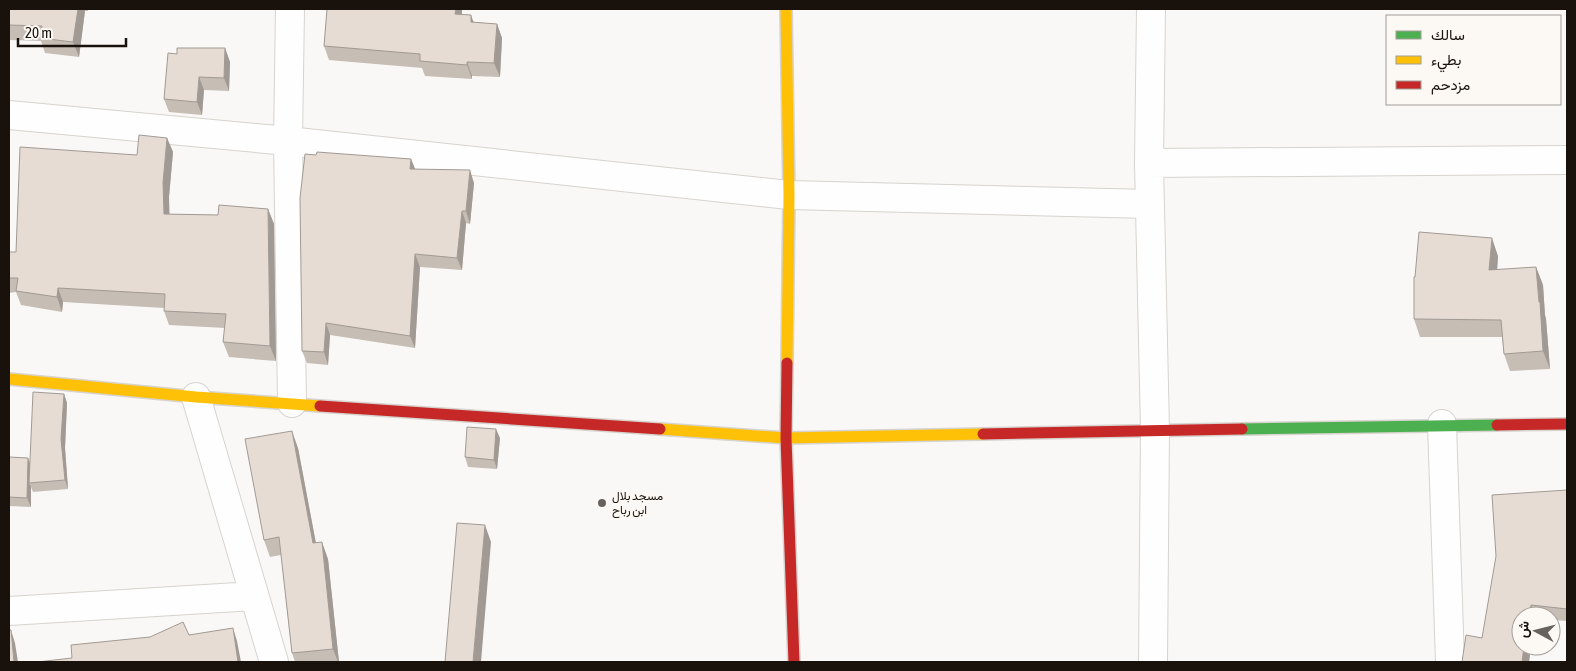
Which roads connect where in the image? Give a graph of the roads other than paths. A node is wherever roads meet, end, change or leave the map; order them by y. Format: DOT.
graph roads {
  1 [pos="290,9"];
  2 [pos="786,9"];
  3 [pos="1151,9"];
  4 [pos="9,115"];
  5 [pos="288,141"];
  6 [pos="1567,160"];
  7 [pos="1149,163"];
  8 [pos="789,195"];
  9 [pos="1150,204"];
  10 [pos="9,379"];
  11 [pos="196,397"];
  12 [pos="292,403"];
  13 [pos="1442,424"];
  14 [pos="1567,424"];
  15 [pos="1154,430"];
  16 [pos="786,438"];
  17 [pos="254,596"];
  18 [pos="9,611"];
  19 [pos="274,662"];
  20 [pos="794,662"];
  21 [pos="1153,662"];
  22 [pos="1450,662"];
  1 -- 5 [label="street"];
  2 -- 8 [label="street"];
  3 -- 7 [label="street"];
  4 -- 5 [label="street"];
  5 -- 8 [label="street"];
  5 -- 12 [label="street"];
  6 -- 7 [label="street"];
  7 -- 9 [label="street"];
  8 -- 9 [label="street"];
  8 -- 16 [label="street"];
  9 -- 15 [label="street"];
  10 -- 11 [label="street"];
  11 -- 12 [label="street"];
  11 -- 17 [label="street"];
  12 -- 16 [label="street"];
  13 -- 14 [label="street"];
  13 -- 15 [label="street"];
  13 -- 22 [label="street"];
  15 -- 16 [label="street"];
  15 -- 21 [label="street"];
  16 -- 20 [label="street"];
  17 -- 18 [label="street"];
  17 -- 19 [label="street"];
}
